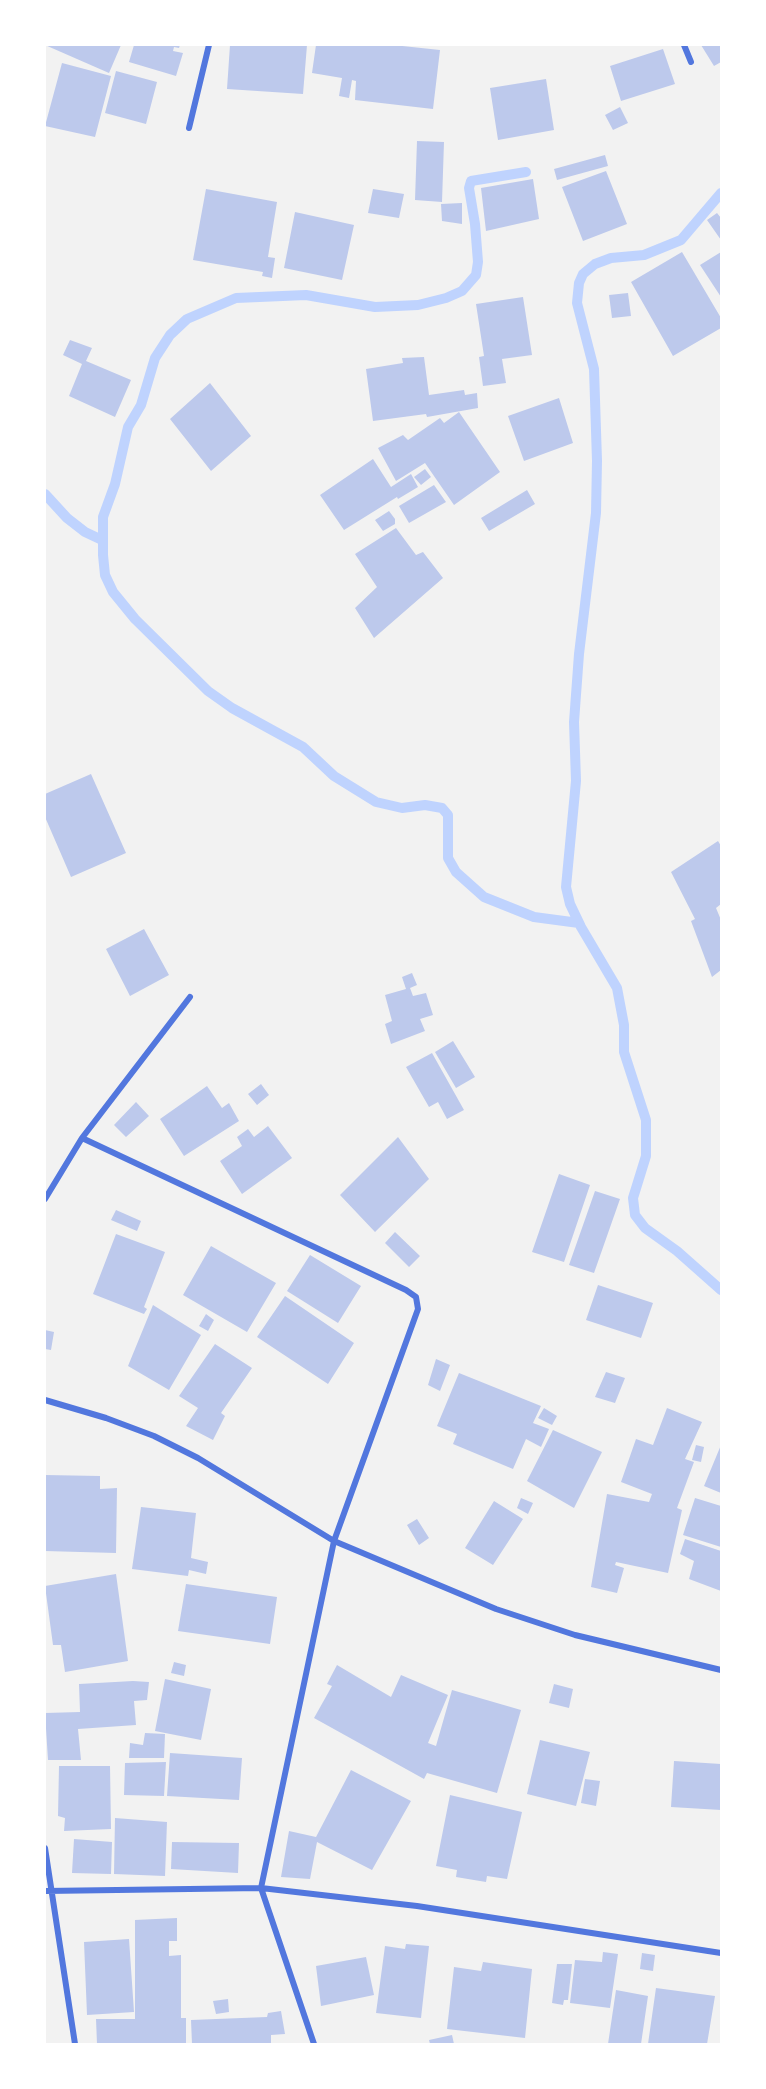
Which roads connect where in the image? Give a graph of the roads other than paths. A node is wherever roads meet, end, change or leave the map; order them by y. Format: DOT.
graph roads {
  1 [pos="209,45"];
  2 [pos="684,45"];
  3 [pos="691,62"];
  4 [pos="189,128"];
  5 [pos="190,997"];
  6 [pos="82,1138"];
  7 [pos="45,1199"];
  8 [pos="45,1400"];
  9 [pos="334,1540"];
  10 [pos="721,1670"];
  11 [pos="45,1848"];
  12 [pos="261,1888"];
  13 [pos="48,1891"];
  14 [pos="721,1953"];
  15 [pos="75,2044"];
  16 [pos="314,2044"];
  1 -- 4 [label="street"];
  2 -- 3 [label="street"];
  5 -- 6 [label="street"];
  6 -- 7 [label="street"];
  6 -- 9 [label="street"];
  8 -- 9 [label="street"];
  9 -- 10 [label="street"];
  9 -- 12 [label="street"];
  11 -- 13 [label="street"];
  12 -- 13 [label="street"];
  12 -- 14 [label="street"];
  12 -- 16 [label="street"];
  13 -- 15 [label="street"];
}
